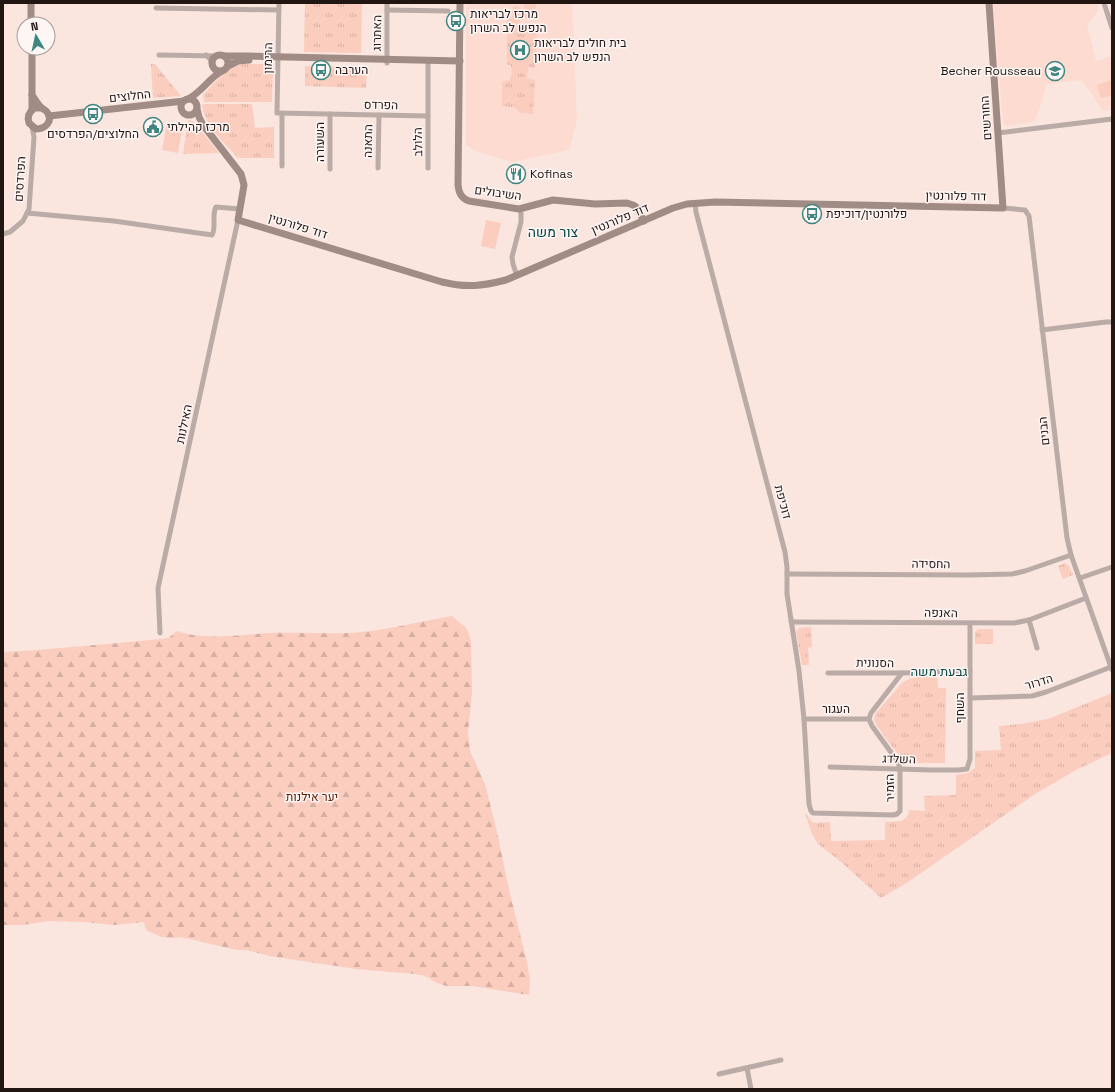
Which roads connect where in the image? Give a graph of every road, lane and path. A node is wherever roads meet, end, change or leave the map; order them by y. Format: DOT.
graph roads {
  1 [pos="31,3"];
  2 [pos="279,3"];
  3 [pos="387,3"];
  4 [pos="460,3"];
  5 [pos="989,3"];
  6 [pos="1104,3"];
  7 [pos="156,8"];
  8 [pos="279,10"];
  9 [pos="387,10"];
  10 [pos="448,11"];
  11 [pos="31,16"];
  12 [pos="1112,28"];
  13 [pos="160,55"];
  14 [pos="32,56"];
  15 [pos="206,56"];
  16 [pos="221,56"];
  17 [pos="278,58"];
  18 [pos="387,61"];
  19 [pos="428,62"];
  20 [pos="460,63"];
  21 [pos="213,66"];
  22 [pos="225,68"];
  23 [pos="210,80"];
  24 [pos="203,88"];
  25 [pos="32,95"];
  26 [pos="186,100"];
  27 [pos="165,103"];
  28 [pos="197,106"];
  29 [pos="42,108"];
  30 [pos="32,110"];
  31 [pos="185,112"];
  32 [pos="280,113"];
  33 [pos="330,114"];
  34 [pos="379,115"];
  35 [pos="49,116"];
  36 [pos="428,116"];
  37 [pos="1112,119"];
  38 [pos="203,125"];
  39 [pos="32,127"];
  40 [pos="41,129"];
  41 [pos="998,133"];
  42 [pos="34,137"];
  43 [pos="282,166"];
  44 [pos="378,168"];
  45 [pos="428,168"];
  46 [pos="330,169"];
  47 [pos="695,203"];
  48 [pos="1002,208"];
  49 [pos="240,209"];
  50 [pos="521,209"];
  51 [pos="28,213"];
  52 [pos="238,220"];
  53 [pos="644,221"];
  54 [pos="3,234"];
  55 [pos="517,276"];
  56 [pos="1112,322"];
  57 [pos="1042,330"];
  58 [pos="1071,555"];
  59 [pos="1112,567"];
  60 [pos="787,574"];
  61 [pos="1080,578"];
  62 [pos="1086,598"];
  63 [pos="1029,620"];
  64 [pos="791,622"];
  65 [pos="970,624"];
  66 [pos="160,633"];
  67 [pos="1037,648"];
  68 [pos="1111,668"];
  69 [pos="970,671"];
  70 [pos="828,672"];
  71 [pos="902,673"];
  72 [pos="970,698"];
  73 [pos="804,719"];
  74 [pos="869,719"];
  75 [pos="830,767"];
  76 [pos="900,768"];
  77 [pos="967,769"];
  78 [pos="813,813"];
  79 [pos="781,1060"];
  80 [pos="747,1068"];
  81 [pos="719,1074"];
  82 [pos="751,1089"];
  1 -- 11 [label="street"];
  2 -- 8 [label="street, הרימון"];
  3 -- 9 [label="street, האתרוג"];
  4 -- 20 [label="street, השיבולים"];
  5 -- 41 [label="street, החורשים"];
  6 -- 12 [label="street"];
  7 -- 8 [label="street"];
  8 -- 17 [label="street, הרימון"];
  9 -- 10 [label="street"];
  9 -- 18 [label="street, האתרוג"];
  13 -- 15 [label="street"];
  14 -- 25 [label="street"];
  15 -- 16 [label="street"];
  15 -- 21 [label="street"];
  16 -- 17 [label="street"];
  16 -- 21 [label="street"];
  16 -- 22 [label="street"];
  17 -- 18 [label="street"];
  17 -- 22 [label="street"];
  17 -- 32 [label="street, הרימון"];
  18 -- 19 [label="street"];
  19 -- 20 [label="street"];
  19 -- 36 [label="street"];
  20 -- 50 [label="street, השיבולים"];
  21 -- 22 [label="street"];
  21 -- 23 [label="street"];
  22 -- 23 [label="street"];
  23 -- 24 [label="street"];
  24 -- 26 [label="street"];
  24 -- 28 [label="street"];
  25 -- 29 [label="street"];
  25 -- 30 [label="street"];
  26 -- 27 [label="street, החלוצים"];
  26 -- 28 [label="street"];
  26 -- 31 [label="street"];
  27 -- 31 [label="street, החלוצים"];
  27 -- 35 [label="street, החלוצים"];
  28 -- 31 [label="street"];
  28 -- 38 [label="street, החלוצים"];
  29 -- 30 [label="street"];
  29 -- 35 [label="street"];
  30 -- 39 [label="street"];
  31 -- 38 [label="street, החלוצים"];
  32 -- 33 [label="street, הפרדס"];
  32 -- 43 [label="street, הרימון"];
  33 -- 34 [label="street, הפרדס"];
  33 -- 46 [label="street, השעורה"];
  34 -- 36 [label="street, הפרדס"];
  34 -- 44 [label="street, התאנה"];
  35 -- 40 [label="street"];
  36 -- 45 [label="street, הלולב"];
  37 -- 41 [label="street"];
  38 -- 49 [label="street, החלוצים"];
  39 -- 40 [label="street"];
  39 -- 42 [label="street, הפרדסים"];
  40 -- 42 [label="street"];
  41 -- 48 [label="street, החורשים"];
  42 -- 51 [label="street, הפרדסים"];
  47 -- 48 [label="street, דוד פלורנטין"];
  47 -- 53 [label="street, דוד פלורנטין"];
  47 -- 60 [label="street, דוכיפת"];
  48 -- 57 [label="street, הבנים"];
  49 -- 51 [label="street"];
  49 -- 52 [label="street, החלוצים"];
  50 -- 53 [label="street, השיבולים"];
  50 -- 55 [label="street"];
  51 -- 54 [label="street, הפרדסים"];
  52 -- 55 [label="street, דוד פלורנטין"];
  52 -- 66 [label="street, האילנות"];
  53 -- 55 [label="street, דוד פלורנטין"];
  56 -- 57 [label="street"];
  57 -- 58 [label="street, הבנים"];
  58 -- 60 [label="street, החסידה"];
  58 -- 61 [label="street, הבנים"];
  59 -- 61 [label="street"];
  60 -- 64 [label="street, דוכיפת"];
  61 -- 62 [label="street, הבנים"];
  62 -- 63 [label="street, האנפה"];
  62 -- 68 [label="street, הבנים"];
  63 -- 65 [label="street, האנפה"];
  63 -- 67 [label="street"];
  64 -- 65 [label="street, האנפה"];
  64 -- 73 [label="street, דוכיפת"];
  65 -- 69 [label="street, השחף"];
  68 -- 72 [label="street, הדרור"];
  69 -- 71 [label="street, הסנונית"];
  69 -- 72 [label="street, השחף"];
  70 -- 71 [label="street, הסנונית"];
  71 -- 74 [label="street"];
  72 -- 77 [label="street, השחף"];
  73 -- 74 [label="street, העגור"];
  73 -- 78 [label="street, דוכיפת"];
  74 -- 76 [label="street, הזמיר"];
  75 -- 76 [label="street, השלדג"];
  76 -- 77 [label="street, השלדג"];
  76 -- 78 [label="street, הזמיר"];
  79 -- 80 [label="street"];
  80 -- 81 [label="street"];
  80 -- 82 [label="street"];
}
